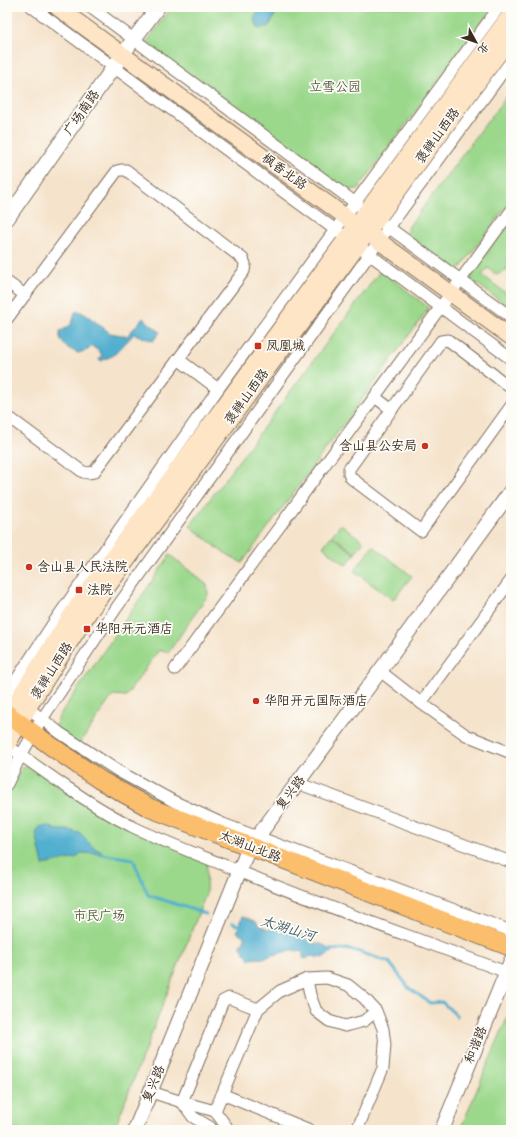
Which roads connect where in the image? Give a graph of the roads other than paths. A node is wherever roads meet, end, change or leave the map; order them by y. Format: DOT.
graph roads {
  1 [pos="32,7"];
  2 [pos="57,7"];
  3 [pos="90,7"];
  4 [pos="158,7"];
  5 [pos="499,7"];
  6 [pos="511,14"];
  7 [pos="511,37"];
  8 [pos="134,39"];
  9 [pos="118,61"];
  10 [pos="511,61"];
  11 [pos="511,211"];
  12 [pos="372,215"];
  13 [pos="7,219"];
  14 [pos="357,235"];
  15 [pos="7,282"];
  16 [pos="456,286"];
  17 [pos="25,295"];
  18 [pos="441,307"];
  19 [pos="511,317"];
  20 [pos="7,319"];
  21 [pos="511,337"];
  22 [pos="178,359"];
  23 [pos="511,359"];
  24 [pos="511,388"];
  25 [pos="218,389"];
  26 [pos="375,397"];
  27 [pos="511,406"];
  28 [pos="392,410"];
  29 [pos="7,416"];
  30 [pos="511,491"];
  31 [pos="511,580"];
  32 [pos="174,669"];
  33 [pos="380,671"];
  34 [pos="421,703"];
  35 [pos="16,721"];
  36 [pos="511,753"];
  37 [pos="297,783"];
  38 [pos="7,784"];
  39 [pos="248,853"];
  40 [pos="511,862"];
  41 [pos="511,931"];
  42 [pos="511,947"];
  43 [pos="510,966"];
  44 [pos="307,980"];
  45 [pos="258,1009"];
  46 [pos="376,1011"];
  47 [pos="151,1092"];
  48 [pos="222,1094"];
  49 [pos="182,1102"];
  50 [pos="215,1111"];
  51 [pos="135,1130"];
  52 [pos="212,1130"];
  53 [pos="229,1130"];
  54 [pos="310,1130"];
  55 [pos="357,1130"];
  56 [pos="442,1130"];
  1 -- 9 [label="street"];
  2 -- 9 [label="main road, 枫香北路"];
  3 -- 8 [label="street"];
  4 -- 8 [label="street, 广场南路"];
  5 -- 12 [label="street"];
  6 -- 12 [label="main road, 褒禅山西路"];
  7 -- 12 [label="main road, 褒禅山西路"];
  8 -- 9 [label="street, 广场南路"];
  8 -- 12 [label="street"];
  9 -- 13 [label="street, 广场南路"];
  9 -- 14 [label="main road, 枫香北路"];
  10 -- 12 [label="street"];
  11 -- 16 [label="street"];
  12 -- 14 [label="main road, 褒禅山西路"];
  12 -- 14 [label="street"];
  12 -- 16 [label="street"];
  14 -- 16 [label="main road, 枫香北路"];
  14 -- 18 [label="street"];
  14 -- 25 [label="street"];
  14 -- 35 [label="main road, 褒禅山西路"];
  15 -- 17 [label="street"];
  16 -- 18 [label="street"];
  16 -- 19 [label="street"];
  16 -- 21 [label="main road, 枫香北路"];
  17 -- 20 [label="street"];
  17 -- 22 [label="street"];
  18 -- 23 [label="street"];
  18 -- 26 [label="street"];
  22 -- 25 [label="street"];
  22 -- 29 [label="street"];
  24 -- 28 [label="street"];
  25 -- 35 [label="street"];
  26 -- 28 [label="street"];
  26 -- 32 [label="street"];
  27 -- 28 [label="street"];
  30 -- 33 [label="street, 复兴路"];
  31 -- 34 [label="street"];
  33 -- 34 [label="street"];
  33 -- 37 [label="street, 复兴路"];
  34 -- 36 [label="street"];
  35 -- 38 [label="street"];
  35 -- 39 [label="main road, 太湖山北路"];
  35 -- 39 [label="street"];
  37 -- 39 [label="street, 复兴路"];
  37 -- 40 [label="street"];
  39 -- 41 [label="street"];
  39 -- 42 [label="main road, 太湖山北路"];
  39 -- 43 [label="main road, 太湖山北路"];
  39 -- 47 [label="street, 复兴路"];
  43 -- 56 [label="street, 和谐路"];
  44 -- 45 [label="street"];
  44 -- 46 [label="street"];
  44 -- 46 [label="street"];
  45 -- 48 [label="street"];
  45 -- 49 [label="street"];
  46 -- 55 [label="street"];
  47 -- 49 [label="street"];
  47 -- 51 [label="street, 复兴路"];
  48 -- 50 [label="street"];
  48 -- 54 [label="street"];
  49 -- 50 [label="street"];
  49 -- 52 [label="street"];
  50 -- 53 [label="street"];
}
